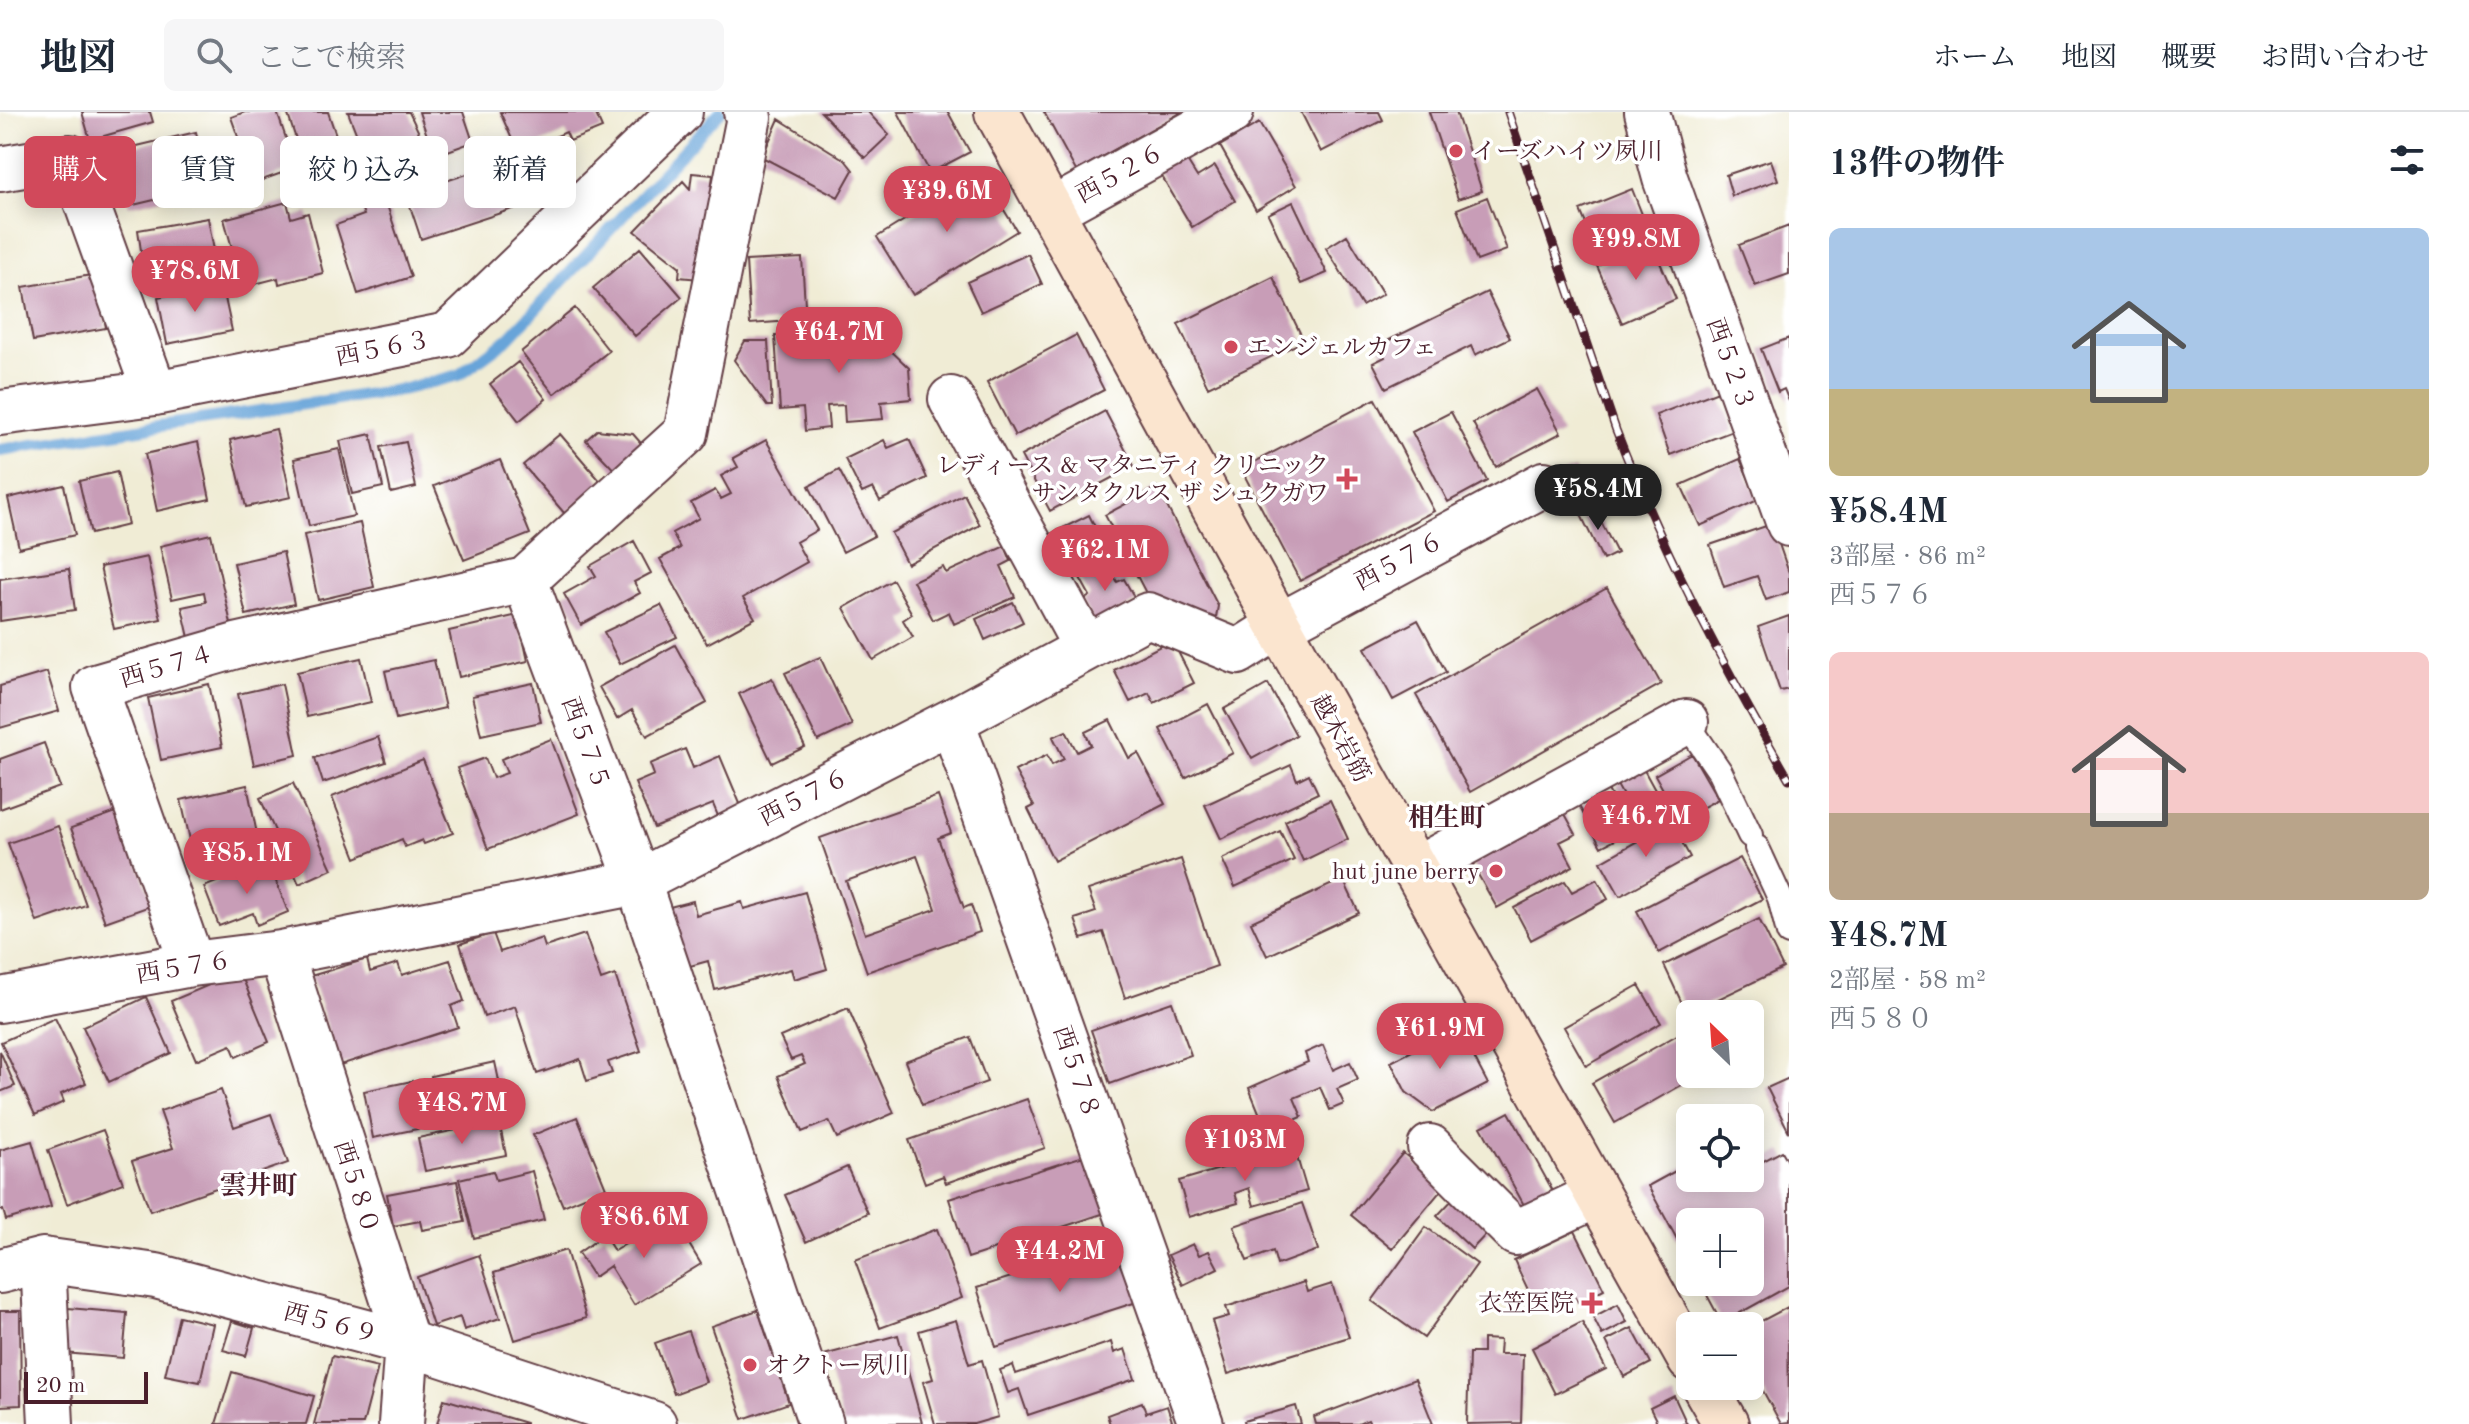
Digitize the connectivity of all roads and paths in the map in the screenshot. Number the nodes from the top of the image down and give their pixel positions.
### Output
1 (680, 112) edge
2 (746, 112) edge
3 (997, 112) edge
4 (1231, 112) edge
5 (1647, 112) edge
6 (0, 169) edge
7 (1051, 211) junction
8 (155, 393) junction
9 (951, 399) dead end
10 (0, 413) edge
11 (1544, 484) dead end
12 (1789, 524) edge
13 (525, 580) junction
14 (1279, 626) junction
15 (1086, 648) junction
16 (952, 721) junction
17 (1686, 722) joint
18 (1415, 870) junction
19 (638, 882) junction
20 (1789, 933) edge
21 (281, 953) junction
22 (192, 964) junction
23 (0, 1000) edge
24 (1430, 1147) dead end
25 (1597, 1195) junction
26 (43, 1260) junction
27 (0, 1271) edge
28 (1676, 1335) edge
29 (407, 1343) junction
30 (1712, 1400) edge
31 (51, 1424) edge
32 (401, 1424) edge
33 (654, 1424) edge
34 (821, 1424) edge
35 (1201, 1424) edge
36 (1726, 1424) edge

1 - 8 street, 西５６３
2 - 13 street
3 - 7 street, 越木岩筋
4 - 7 street, 西５２６
5 - 12 street, 西５２３
6 - 8 street
7 - 14 street, 越木岩筋
8 - 10 street, 西５６３
9 - 15 street
11 - 14 street, 西５７６
13 - 19 street, 西５７５
13 - 22 street, 西５７４
14 - 15 street, 西５７６
14 - 18 street, 越木岩筋
15 - 16 street, 西５７６
16 - 19 street, 西５７６
16 - 35 street, 西５７８
17 - 18 street
17 - 20 lane
18 - 25 street, 越木岩筋
19 - 21 street, 西５７６
19 - 34 street, 西５７５
21 - 22 street, 西５７６
21 - 29 street, 西５８０
22 - 23 street, 西５７６
24 - 25 street
25 - 28 street, 越木岩筋
26 - 27 street, 西５６９
26 - 29 street, 西５６９
26 - 31 street
29 - 32 street, 西５８０
29 - 33 street, 西５６９
30 - 36 street

